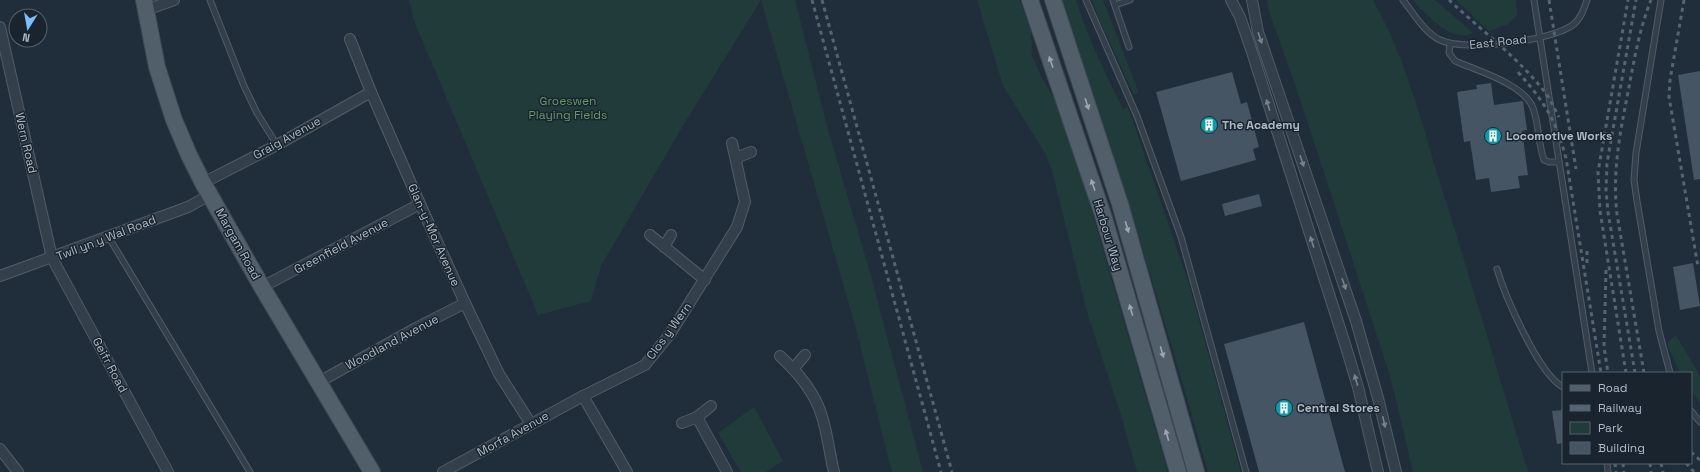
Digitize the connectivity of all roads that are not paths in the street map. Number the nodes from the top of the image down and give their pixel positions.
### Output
1 (174, 0) edge
2 (210, 0) edge
3 (1030, 0) edge
4 (1053, 0) edge
5 (1086, 0) edge
6 (1130, 0) edge
7 (1231, 0) edge
8 (1252, 0) edge
9 (1403, 0) edge
10 (1534, 0) edge
11 (1587, 0) edge
12 (1661, 0) edge
13 (1114, 2) edge
14 (145, 5) edge
15 (0, 27) edge
16 (1540, 37) junction
17 (350, 39) dead end
18 (1450, 44) junction
19 (1129, 47) dead end
20 (371, 92) junction
21 (732, 143) dead end
22 (277, 145) junction
23 (750, 152) dead end
24 (736, 158) junction
25 (1559, 162) junction
26 (207, 189) junction
27 (420, 204) junction
28 (650, 235) dead end
29 (671, 235) dead end
30 (108, 236) junction
31 (664, 247) junction
32 (52, 258) junction
33 (1497, 269) dead end
34 (0, 276) edge
35 (705, 280) junction
36 (262, 287) junction
37 (465, 303) junction
38 (805, 355) dead end
39 (780, 356) dead end
40 (793, 369) junction
41 (1592, 372) edge
42 (1670, 372) edge
43 (319, 382) junction
44 (1562, 385) edge
45 (583, 396) junction
46 (711, 406) dead end
47 (1692, 412) edge
48 (697, 417) junction
49 (1700, 422) edge
50 (682, 423) dead end
51 (531, 424) junction
52 (0, 449) edge
53 (18, 472) edge
54 (168, 472) edge
55 (250, 472) edge
56 (372, 472) edge
57 (443, 472) edge
58 (627, 472) edge
59 (727, 472) edge
60 (834, 472) edge
61 (1178, 472) edge
62 (1196, 472) edge
63 (1246, 472) edge
64 (1378, 472) edge
65 (1396, 472) edge

1 - 14 street
2 - 22 lane
61 -> 3 main road, Harbour Way
4 -> 62 main road, Harbour Way
5 - 63 lane
6 - 13 lane
64 -> 7 street
8 -> 65 street
9 - 18 lane, East Road
10 - 16 lane
11 - 16 lane, East Road
12 - 42 lane
13 - 19 lane
14 - 26 main road, Margam Road
15 - 32 street, Wern Road
16 - 18 lane, East Road
16 - 25 lane
17 - 20 street, Glan-y-Mor Avenue
18 - 25 lane
20 - 22 street, Graig Avenue
20 - 27 street, Glan-y-Mor Avenue
21 - 24 street, Clos y Wern
22 - 26 street, Graig Avenue
23 - 24 street
24 - 35 street, Clos y Wern
25 - 41 lane
26 - 30 street, Twll yn y Wal Road
26 - 36 main road, Margam Road
27 - 36 street, Greenfield Avenue
27 - 37 street, Glan-y-Mor Avenue
28 - 31 street
29 - 31 street
30 - 32 street, Twll yn y Wal Road
30 - 55 lane
31 - 35 street
32 - 34 street, Twll yn y Wal Road
32 - 54 street, Geifr Road
33 - 44 lane
35 - 45 street, Clos y Wern
36 - 43 main road, Margam Road
37 - 43 street, Woodland Avenue
37 - 51 street, Glan-y-Mor Avenue
38 - 40 street
39 - 40 street
40 - 60 street
43 - 56 main road, Margam Road
45 - 51 street, Morfa Avenue
45 - 58 street
46 - 48 street
47 - 49 lane
48 - 50 street
48 - 59 street
51 - 57 street, Morfa Avenue
52 - 53 street

